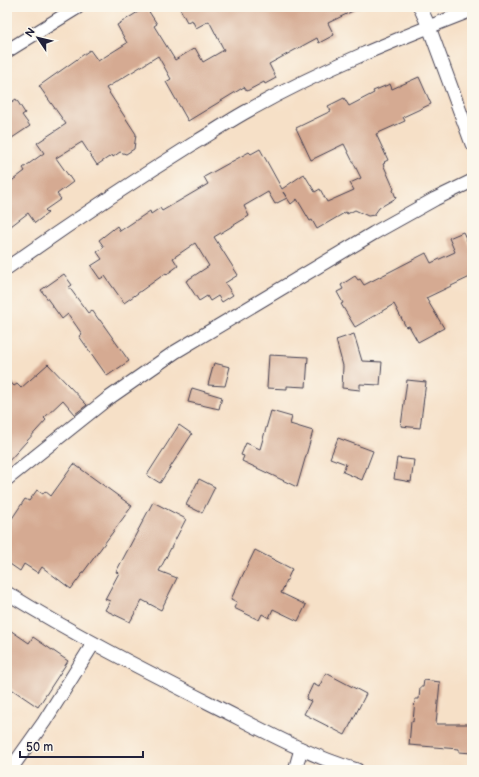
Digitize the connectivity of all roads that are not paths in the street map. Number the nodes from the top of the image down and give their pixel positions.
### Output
1 (78, 7) edge
2 (420, 7) edge
3 (472, 10) edge
4 (429, 27) junction
5 (7, 51) edge
6 (472, 144) edge
7 (472, 181) edge
8 (7, 268) edge
9 (7, 479) edge
10 (7, 593) edge
11 (93, 644) junction
12 (301, 749) junction
13 (10, 770) edge
14 (295, 770) edge
15 (357, 770) edge

1 - 5 street
2 - 4 street
3 - 4 street
4 - 6 street
4 - 8 street
7 - 9 street
10 - 11 street
11 - 12 street
11 - 13 street
12 - 14 street
12 - 15 street

